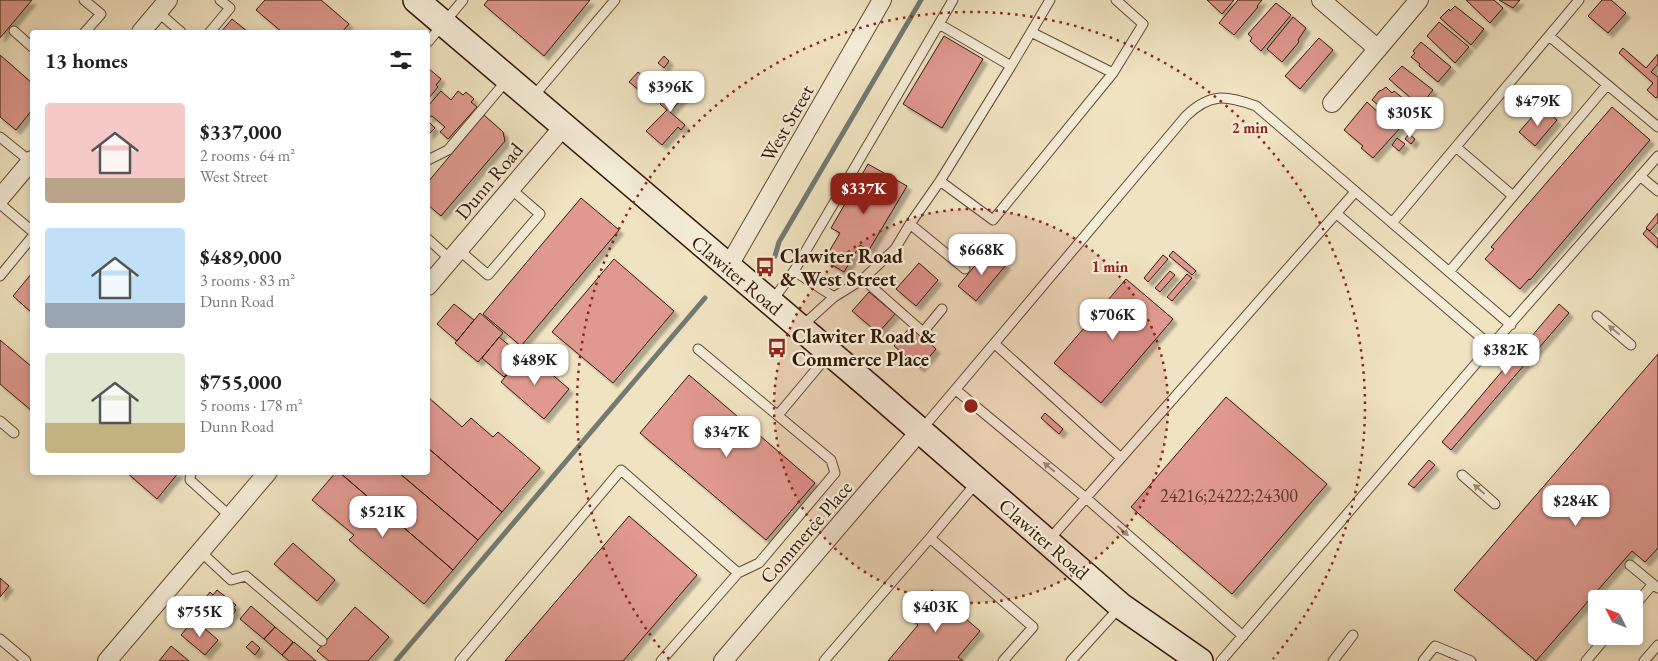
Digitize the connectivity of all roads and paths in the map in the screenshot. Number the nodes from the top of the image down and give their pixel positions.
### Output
1 (84, 0) edge
2 (220, 0) edge
3 (416, 0) edge
4 (463, 0) edge
5 (615, 0) edge
6 (882, 0) edge
7 (953, 0) edge
8 (1050, 0) edge
9 (1116, 0) edge
10 (1321, 0) edge
11 (1419, 0) edge
12 (1579, 0) edge
13 (163, 6) edge
14 (444, 23) junction
15 (939, 24) junction
16 (87, 30) edge
17 (142, 30) edge
18 (181, 30) edge
19 (212, 30) edge
20 (14, 31) dead end
21 (1031, 32) junction
22 (1549, 36) junction
23 (430, 40) edge
24 (30, 45) edge
25 (1378, 49) junction
26 (1011, 66) junction
27 (1113, 73) junction
28 (508, 79) junction
29 (1607, 85) junction
30 (532, 98) junction
31 (1332, 103) dead end
32 (564, 126) junction
33 (1658, 127) edge
34 (0, 137) edge
35 (1456, 147) junction
36 (1658, 156) edge
37 (430, 159) edge
38 (30, 160) edge
39 (30, 163) edge
40 (1640, 176) junction
41 (940, 181) junction
42 (511, 189) junction
43 (1355, 192) junction
44 (1658, 192) edge
45 (1513, 196) junction
46 (0, 198) edge
47 (0, 204) edge
48 (1336, 214) junction
49 (1392, 223) junction
50 (910, 224) junction
51 (30, 229) edge
52 (30, 240) edge
53 (430, 240) edge
54 (455, 255) junction
55 (728, 267) junction
56 (965, 269) dead end
57 (794, 271) junction
58 (1449, 272) junction
59 (0, 276) edge
60 (863, 279) junction
61 (430, 284) edge
62 (834, 297) junction
63 (771, 304) junction
64 (942, 309) dead end
65 (1597, 316) dead end
66 (1511, 325) junction
67 (800, 328) junction
68 (995, 344) junction
69 (1631, 345) dead end
70 (1491, 346) junction
71 (698, 349) dead end
72 (830, 353) junction
73 (956, 390) junction
74 (778, 415) junction
75 (0, 422) edge
76 (920, 431) junction
77 (14, 433) dead end
78 (1121, 458) junction
79 (191, 475) edge
80 (265, 475) edge
81 (1462, 475) dead end
82 (978, 481) junction
83 (1086, 498) junction
84 (1496, 504) dead end
85 (231, 516) junction
86 (930, 538) junction
87 (1048, 542) junction
88 (200, 552) junction
89 (1630, 565) dead end
90 (738, 573) junction
91 (1655, 586) edge
92 (1643, 597) edge
93 (1121, 606) junction
94 (1353, 635) dead end
95 (1243, 636) junction
96 (0, 639) edge
97 (322, 641) dead end
98 (1599, 645) edge
99 (1658, 645) edge
100 (26, 661) edge
101 (107, 661) edge
102 (460, 661) edge
103 (662, 661) edge
104 (723, 661) edge
105 (824, 661) edge
106 (1002, 661) edge
107 (1071, 661) edge
108 (1200, 661) edge
109 (1221, 661) edge
110 (1333, 661) edge
111 (1422, 661) edge
112 (1471, 661) edge
113 (1586, 661) edge
114 (1644, 661) edge

1 - 16 lane
2 - 19 lane
3 - 14 main road, Clawiter Road
4 - 14 lane
5 - 30 lane
6 - 55 street, West Street
7 - 15 lane
8 - 21 lane
9 - 27 lane
10 - 25 street
11 - 25 street
12 - 22 lane
13 - 17 street
13 - 18 lane
14 - 23 lane
14 - 28 main road, Clawiter Road
15 - 26 lane
15 - 57 lane
20 - 24 lane
21 - 26 lane
21 - 27 lane
22 - 29 lane
22 - 35 lane
25 - 31 street
26 - 41 lane
27 - 41 lane
28 - 30 main road, Clawiter Road
28 - 37 lane
29 - 33 lane
29 - 45 lane
30 - 32 main road, Clawiter Road
32 - 42 street, Dunn Road
32 - 55 main road, Clawiter Road
34 - 38 lane
35 - 45 lane
35 - 49 lane
36 - 40 lane
39 - 46 street
40 - 44 lane
40 - 66 lane
41 - 50 lane
42 - 54 street, Dunn Road
42 - 54 lane
43 - 48 lane
43 - 49 lane
43 - 68 lane
45 - 58 lane
47 - 51 lane
48 - 70 lane
48 - 78 lane
49 - 58 lane
50 - 56 lane
50 - 60 lane
52 - 59 lane
53 - 54 lane
54 - 61 street, Dunn Road
55 - 63 main road, Clawiter Road
57 - 62 lane
57 - 63 lane
58 - 66 lane
60 - 62 lane
60 - 64 lane
62 - 67 lane
63 - 67 main road, Clawiter Road
69 -> 65 lane
66 - 70 lane
67 - 72 main road, Clawiter Road
68 - 73 lane
68 - 78 lane
70 - 95 lane
71 - 74 lane
72 - 74 lane
72 - 76 main road, Clawiter Road
73 - 76 lane
83 -> 73 lane
74 - 90 lane
75 - 77 lane
76 - 82 main road, Clawiter Road
76 - 104 street, Commerce Place
78 - 83 lane
79 - 85 lane
80 - 85 street
84 -> 81 lane
82 - 86 lane
82 - 87 main road, Clawiter Road
83 - 87 lane
83 -> 95 lane
85 - 88 street
86 - 105 lane
86 - 106 lane
87 - 93 main road, Clawiter Road
88 - 97 lane
88 - 101 street
89 - 91 lane
90 - 102 lane
90 - 103 lane
91 - 92 lane
93 - 107 lane
93 - 108 main road, Clawiter Road
94 - 110 lane
95 - 109 lane
96 - 100 lane
98 - 113 lane
99 - 114 lane
111 - 112 lane

